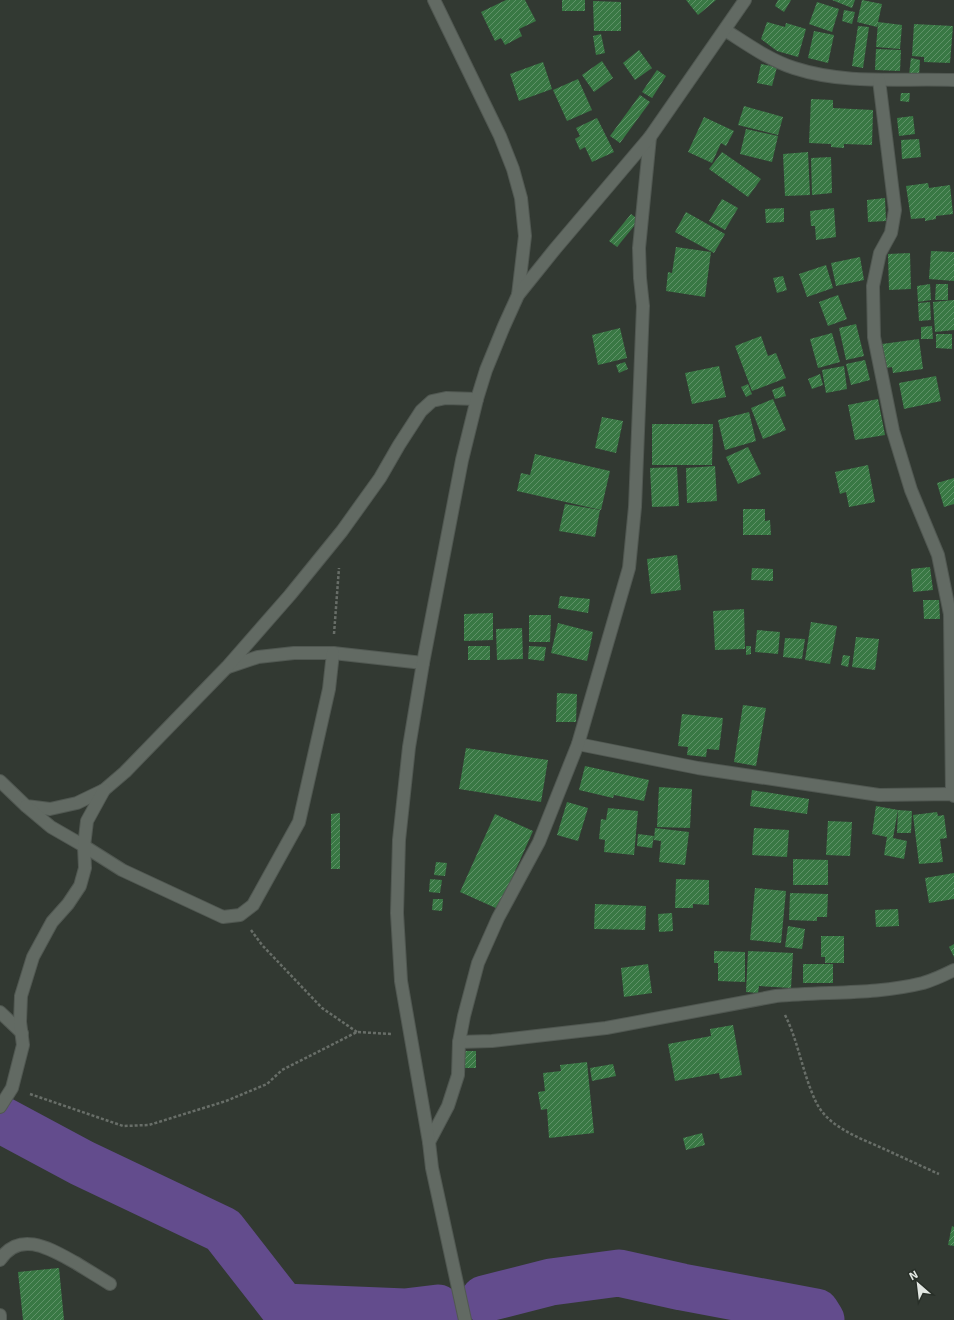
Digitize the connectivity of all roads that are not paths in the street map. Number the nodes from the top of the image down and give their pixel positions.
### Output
1 (434, 0) edge
2 (745, 0) edge
3 (725, 30) junction
4 (879, 80) junction
5 (954, 80) edge
6 (650, 138) junction
7 (518, 296) junction
8 (477, 399) junction
9 (333, 653) junction
10 (423, 663) junction
11 (227, 667) junction
12 (578, 744) junction
13 (0, 781) edge
14 (104, 790) junction
15 (953, 795) edge
16 (26, 806) junction
17 (84, 846) junction
18 (954, 970) edge
19 (0, 1012) edge
20 (22, 1033) junction
21 (459, 1042) junction
22 (0, 1107) edge
23 (430, 1142) junction
24 (0, 1260) edge
25 (110, 1284) dead end
26 (0, 1316) edge
27 (0, 1320) edge
28 (465, 1320) edge

1 - 7 street
2 - 3 street
3 - 4 street
3 - 6 street
4 - 5 street
4 - 15 street
6 - 7 street
6 - 12 street
7 - 8 street
8 - 10 street
8 - 11 street
9 - 10 street
9 - 11 street
9 - 17 street
10 - 23 street
11 - 14 street
12 - 15 street
12 - 21 street
13 - 16 street
14 - 16 street
14 - 17 street
16 - 17 street
17 - 20 street
18 - 21 street
19 - 20 street
20 - 22 street
21 - 23 street
23 - 28 street
24 - 25 street
26 - 27 street

